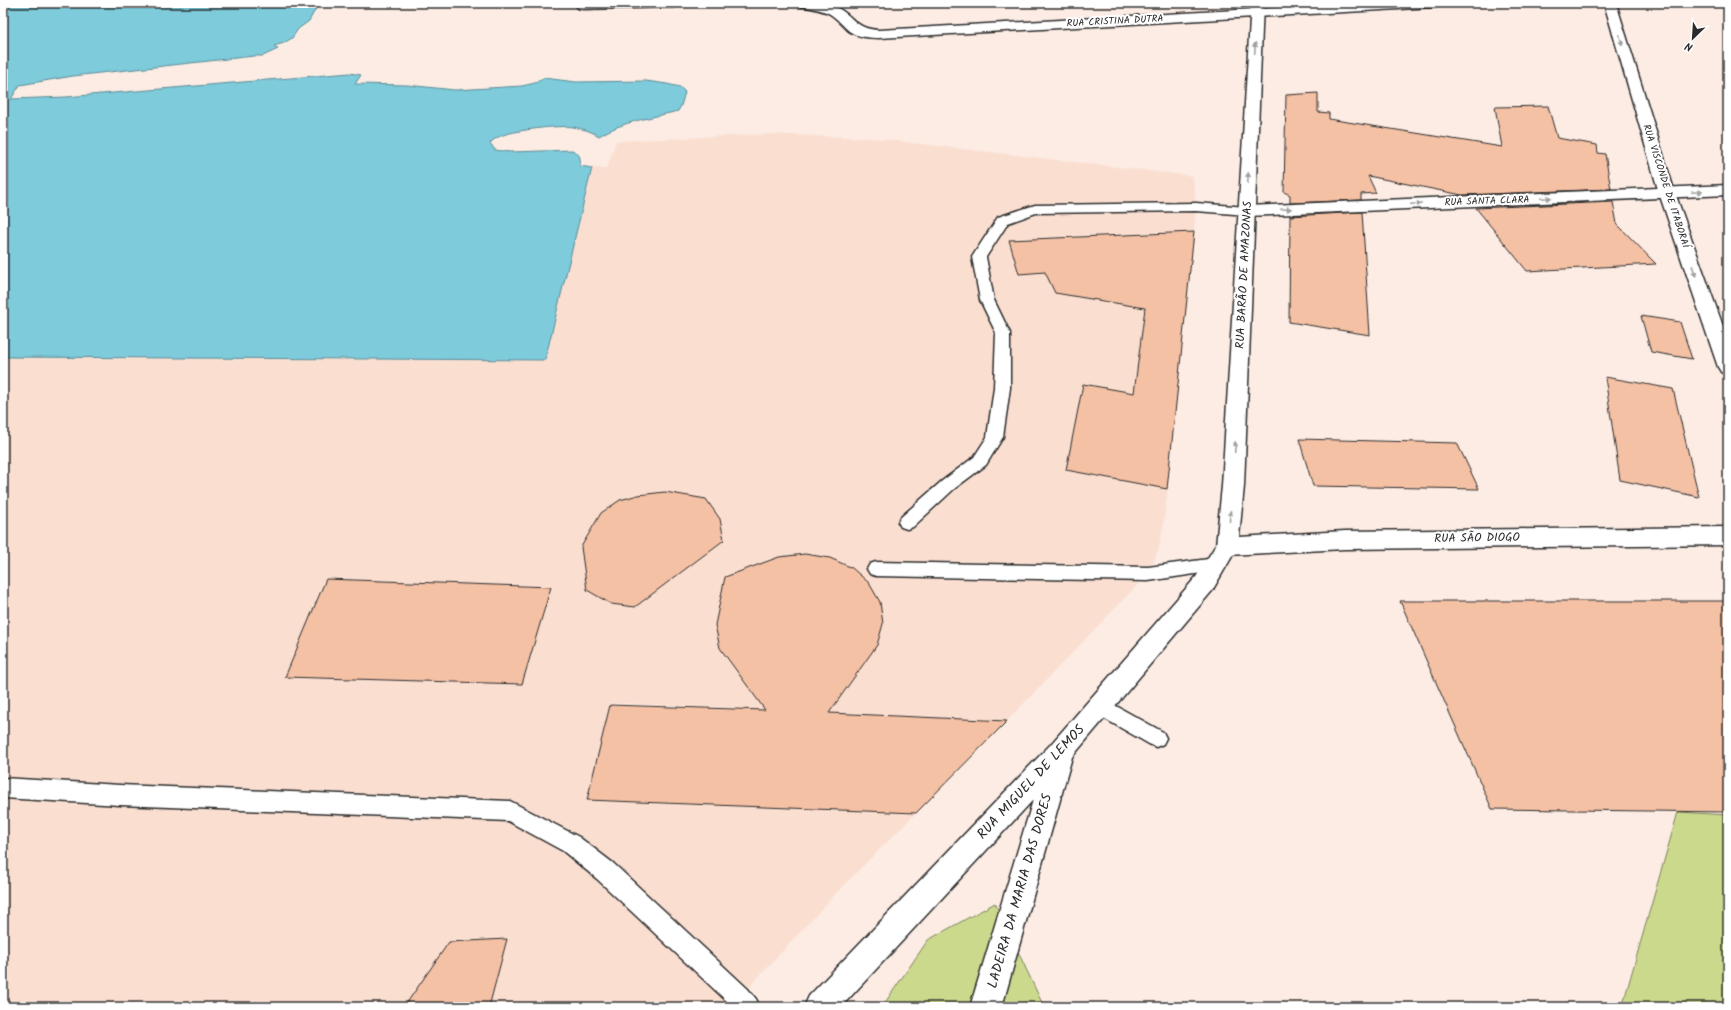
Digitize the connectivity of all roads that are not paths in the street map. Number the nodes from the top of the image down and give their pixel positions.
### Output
1 (674, 3) edge
2 (805, 3) edge
3 (1435, 3) edge
4 (1610, 3) edge
5 (583, 4) dead end
6 (1257, 8) edge
7 (1728, 190) edge
8 (1666, 193) junction
9 (1247, 211) junction
10 (1728, 367) edge
11 (907, 522) dead end
12 (1728, 536) edge
13 (1221, 556) junction
14 (876, 569) dead end
15 (1100, 706) junction
16 (1156, 738) dead end
17 (1060, 752) junction
18 (3, 788) edge
19 (748, 1007) edge
20 (820, 1007) edge
21 (986, 1007) edge

1 - 5 street
2 - 6 street, RUA CRISTINA DUTRA
3 - 6 street, RUA CRISTINA DUTRA
4 -> 8 street, RUA VISCONDE DE ITABORAÍ
9 -> 6 street, RUA BARÃO DE AMAZONAS
8 -> 7 street, RUA SANTA CLARA
9 -> 8 street, RUA SANTA CLARA
8 -> 10 street, RUA VISCONDE DE ITABORAÍ
9 - 11 lane
13 -> 9 street, RUA BARÃO DE AMAZONAS
12 - 13 street, RUA SÃO DIOGO
13 - 14 lane
13 - 15 street, RUA MIGUEL DE LEMOS
15 - 16 lane
15 - 17 street, RUA MIGUEL DE LEMOS
17 - 20 street, RUA MIGUEL DE LEMOS
17 - 21 street, LADEIRA DA MARIA DAS DORES
18 - 19 lane

